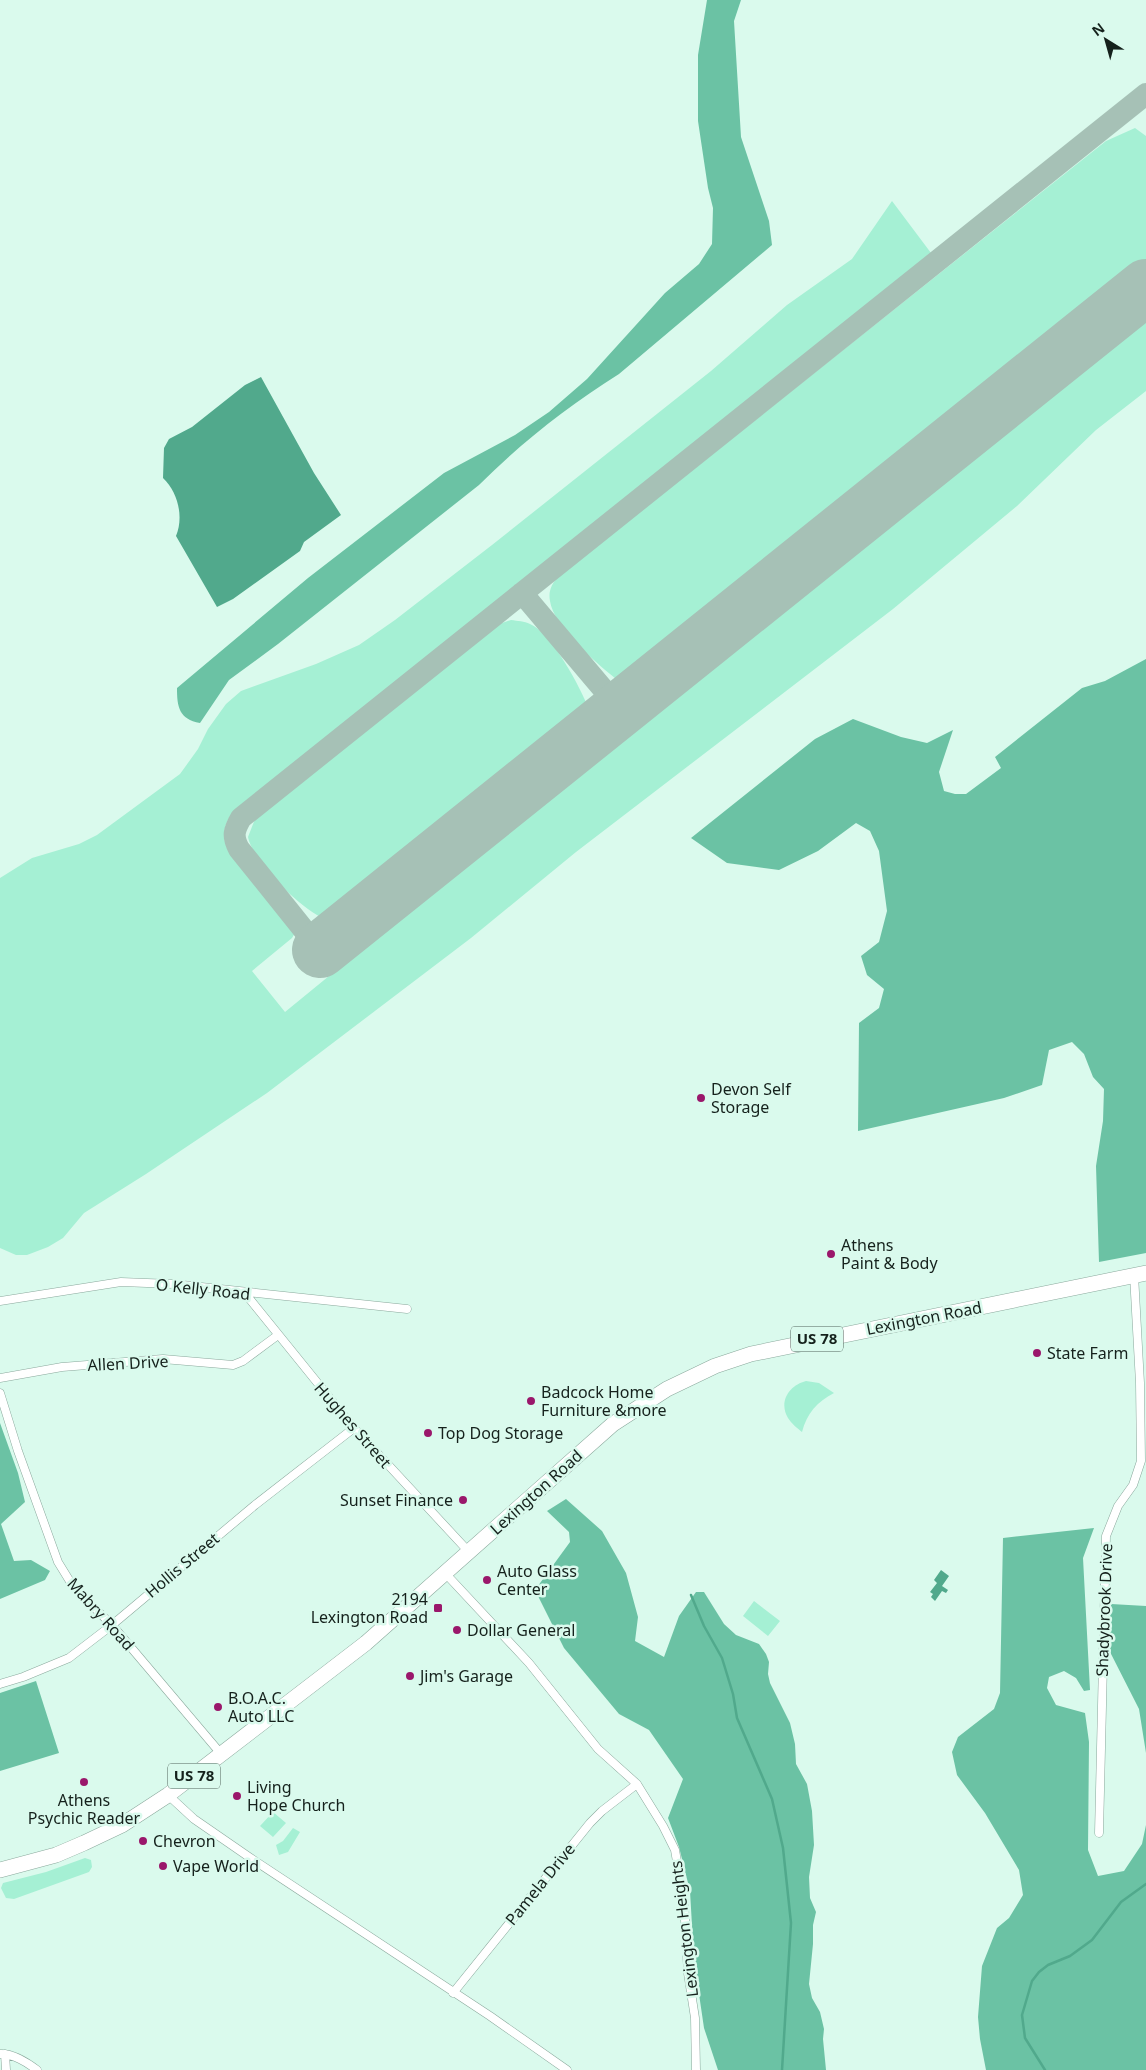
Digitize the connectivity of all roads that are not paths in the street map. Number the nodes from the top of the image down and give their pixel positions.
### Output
1 (1140, 1274) edge
2 (244, 1292) junction
3 (0, 1301) edge
4 (407, 1309) dead end
5 (278, 1335) junction
6 (0, 1378) edge
7 (0, 1393) edge
8 (354, 1428) junction
9 (469, 1552) junction
10 (445, 1573) junction
11 (112, 1625) junction
12 (0, 1684) edge
13 (222, 1755) junction
14 (636, 1784) junction
15 (168, 1795) junction
16 (1098, 1833) dead end
17 (0, 1870) edge
18 (453, 1993) junction
19 (3, 2054) edge
20 (6, 2070) edge
21 (37, 2070) edge
22 (567, 2070) edge
23 (696, 2070) edge

1 - 9 highway, Lexington Road / US 78
1 - 16 street, Shadybrook Drive
2 - 3 street, O Kelly Road
2 - 4 street, O Kelly Road
2 - 5 street, Hughes Street
5 - 6 street, Allen Drive
5 - 8 street, Hughes Street
7 - 11 street, Mabry Road
8 - 9 street, Hughes Street
8 - 11 street, Hollis Street
9 - 10 highway, Lexington Road / US 78
10 - 13 highway, Lexington Road / US 78
10 - 14 street, Lexington Heights
11 - 12 street, Hollis Street
11 - 13 street, Mabry Road
13 - 15 highway, Lexington Road / US 78
14 - 18 street, Pamela Drive
14 - 23 street, Lexington Heights
15 - 17 highway, Lexington Road / US 78
15 - 18 street
18 - 22 street
19 - 20 street
19 - 21 street

